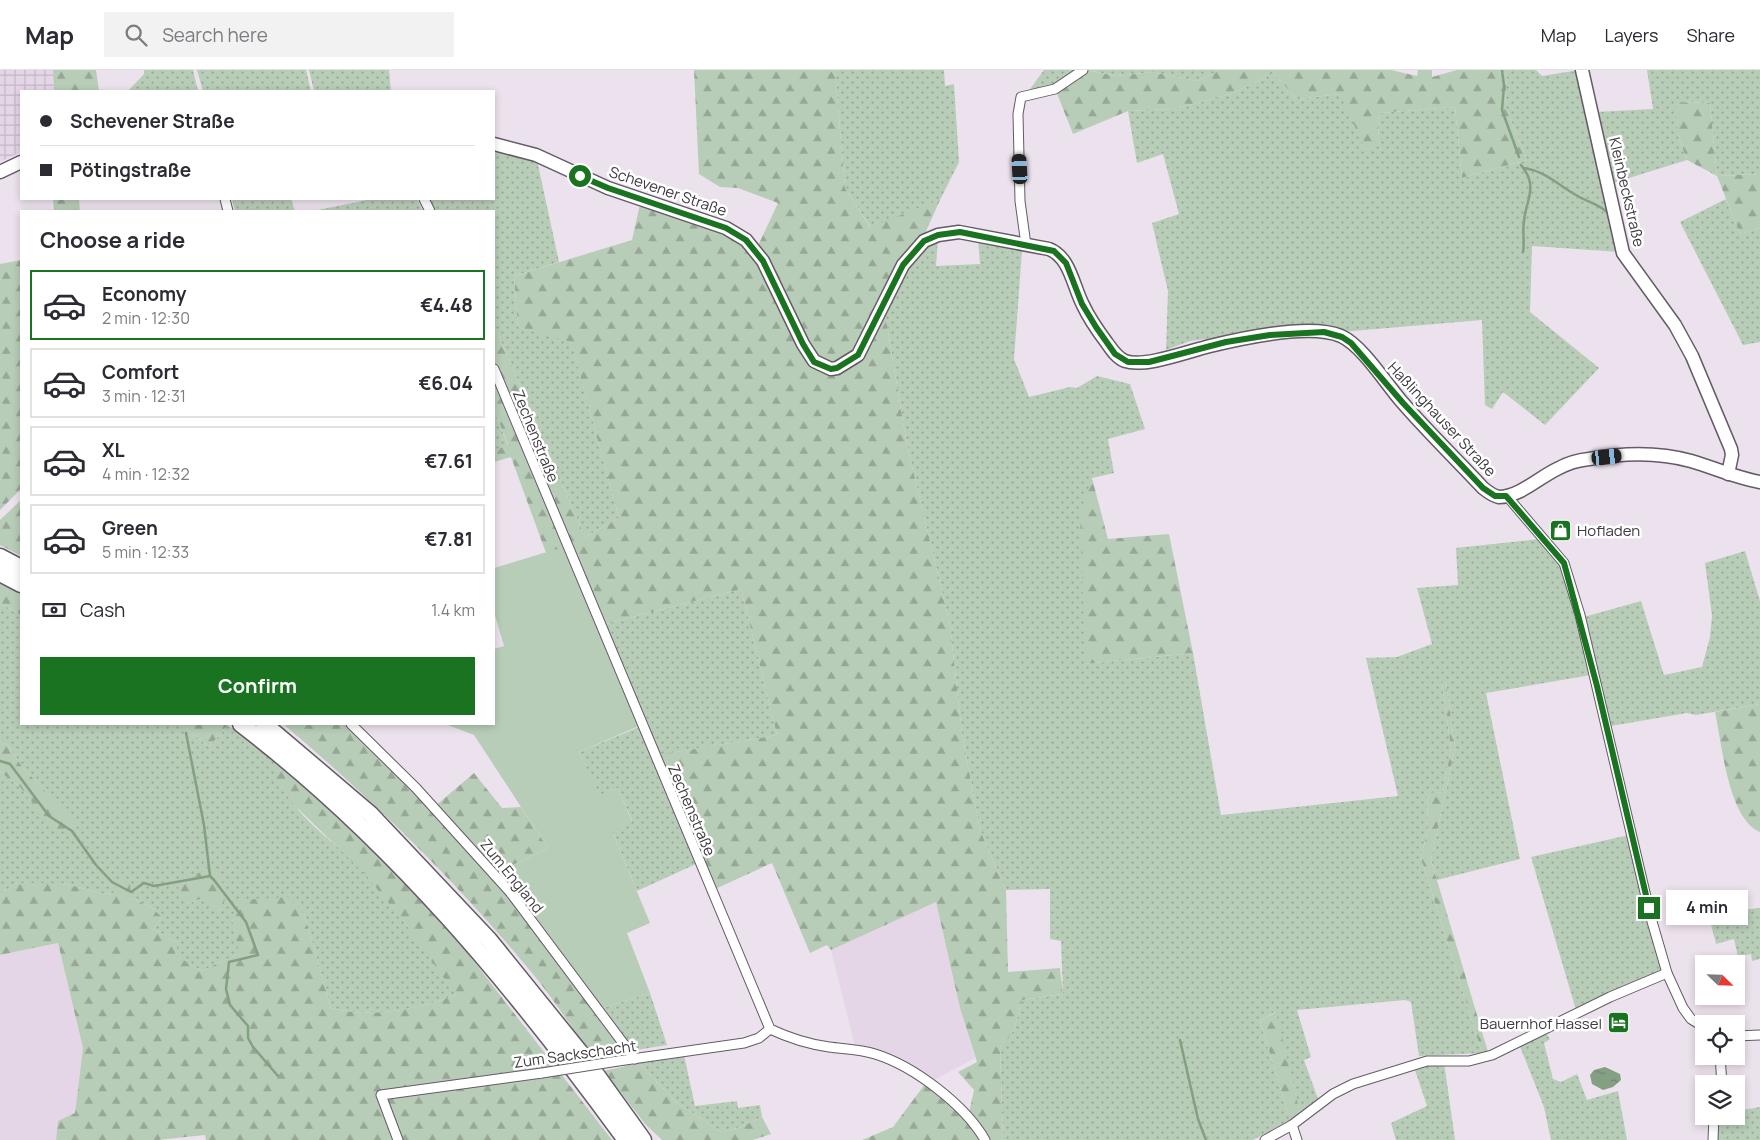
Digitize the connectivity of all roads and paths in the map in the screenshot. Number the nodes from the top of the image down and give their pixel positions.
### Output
1 (1083, 70) edge
2 (1582, 70) edge
3 (495, 144) edge
4 (20, 162) edge
5 (0, 172) edge
6 (1026, 246) junction
7 (1134, 363) joint
8 (495, 371) edge
9 (1728, 474) junction
10 (1760, 482) edge
11 (1506, 496) junction
12 (0, 557) edge
13 (20, 567) edge
14 (0, 573) edge
15 (20, 583) edge
16 (242, 725) edge
17 (265, 725) edge
18 (352, 725) edge
19 (1667, 974) junction
20 (1695, 1021) edge
21 (770, 1030) junction
22 (1760, 1035) edge
23 (1745, 1036) edge
24 (635, 1059) junction
25 (620, 1108) junction
26 (1713, 1125) edge
27 (1292, 1126) junction
28 (398, 1140) edge
29 (626, 1140) edge
30 (643, 1140) edge
31 (654, 1140) edge
32 (985, 1140) edge
33 (1265, 1140) edge
34 (1297, 1140) edge
35 (1712, 1140) edge

1 - 6 street
2 - 9 main road, Kleinbeckstraße
3 - 6 main road, Schevener Straße
4 - 5 main road
6 - 7 main road, Schevener Straße
7 - 11 main road, Haßlinghauser Straße
8 - 21 street, Zechenstraße
9 - 10 main road
9 - 11 main road
11 - 19 street
12 - 13 highway
14 - 15 highway
16 - 29 highway
17 - 25 highway
18 - 24 street, Zum England
19 - 20 street
19 - 27 street
21 - 24 street, Zum Sackschacht
21 - 32 street
22 - 23 street
24 - 28 street, Zum Sackschacht, bridge
25 - 30 highway
25 - 31 highway
26 - 35 street
27 - 33 street
27 - 34 street

